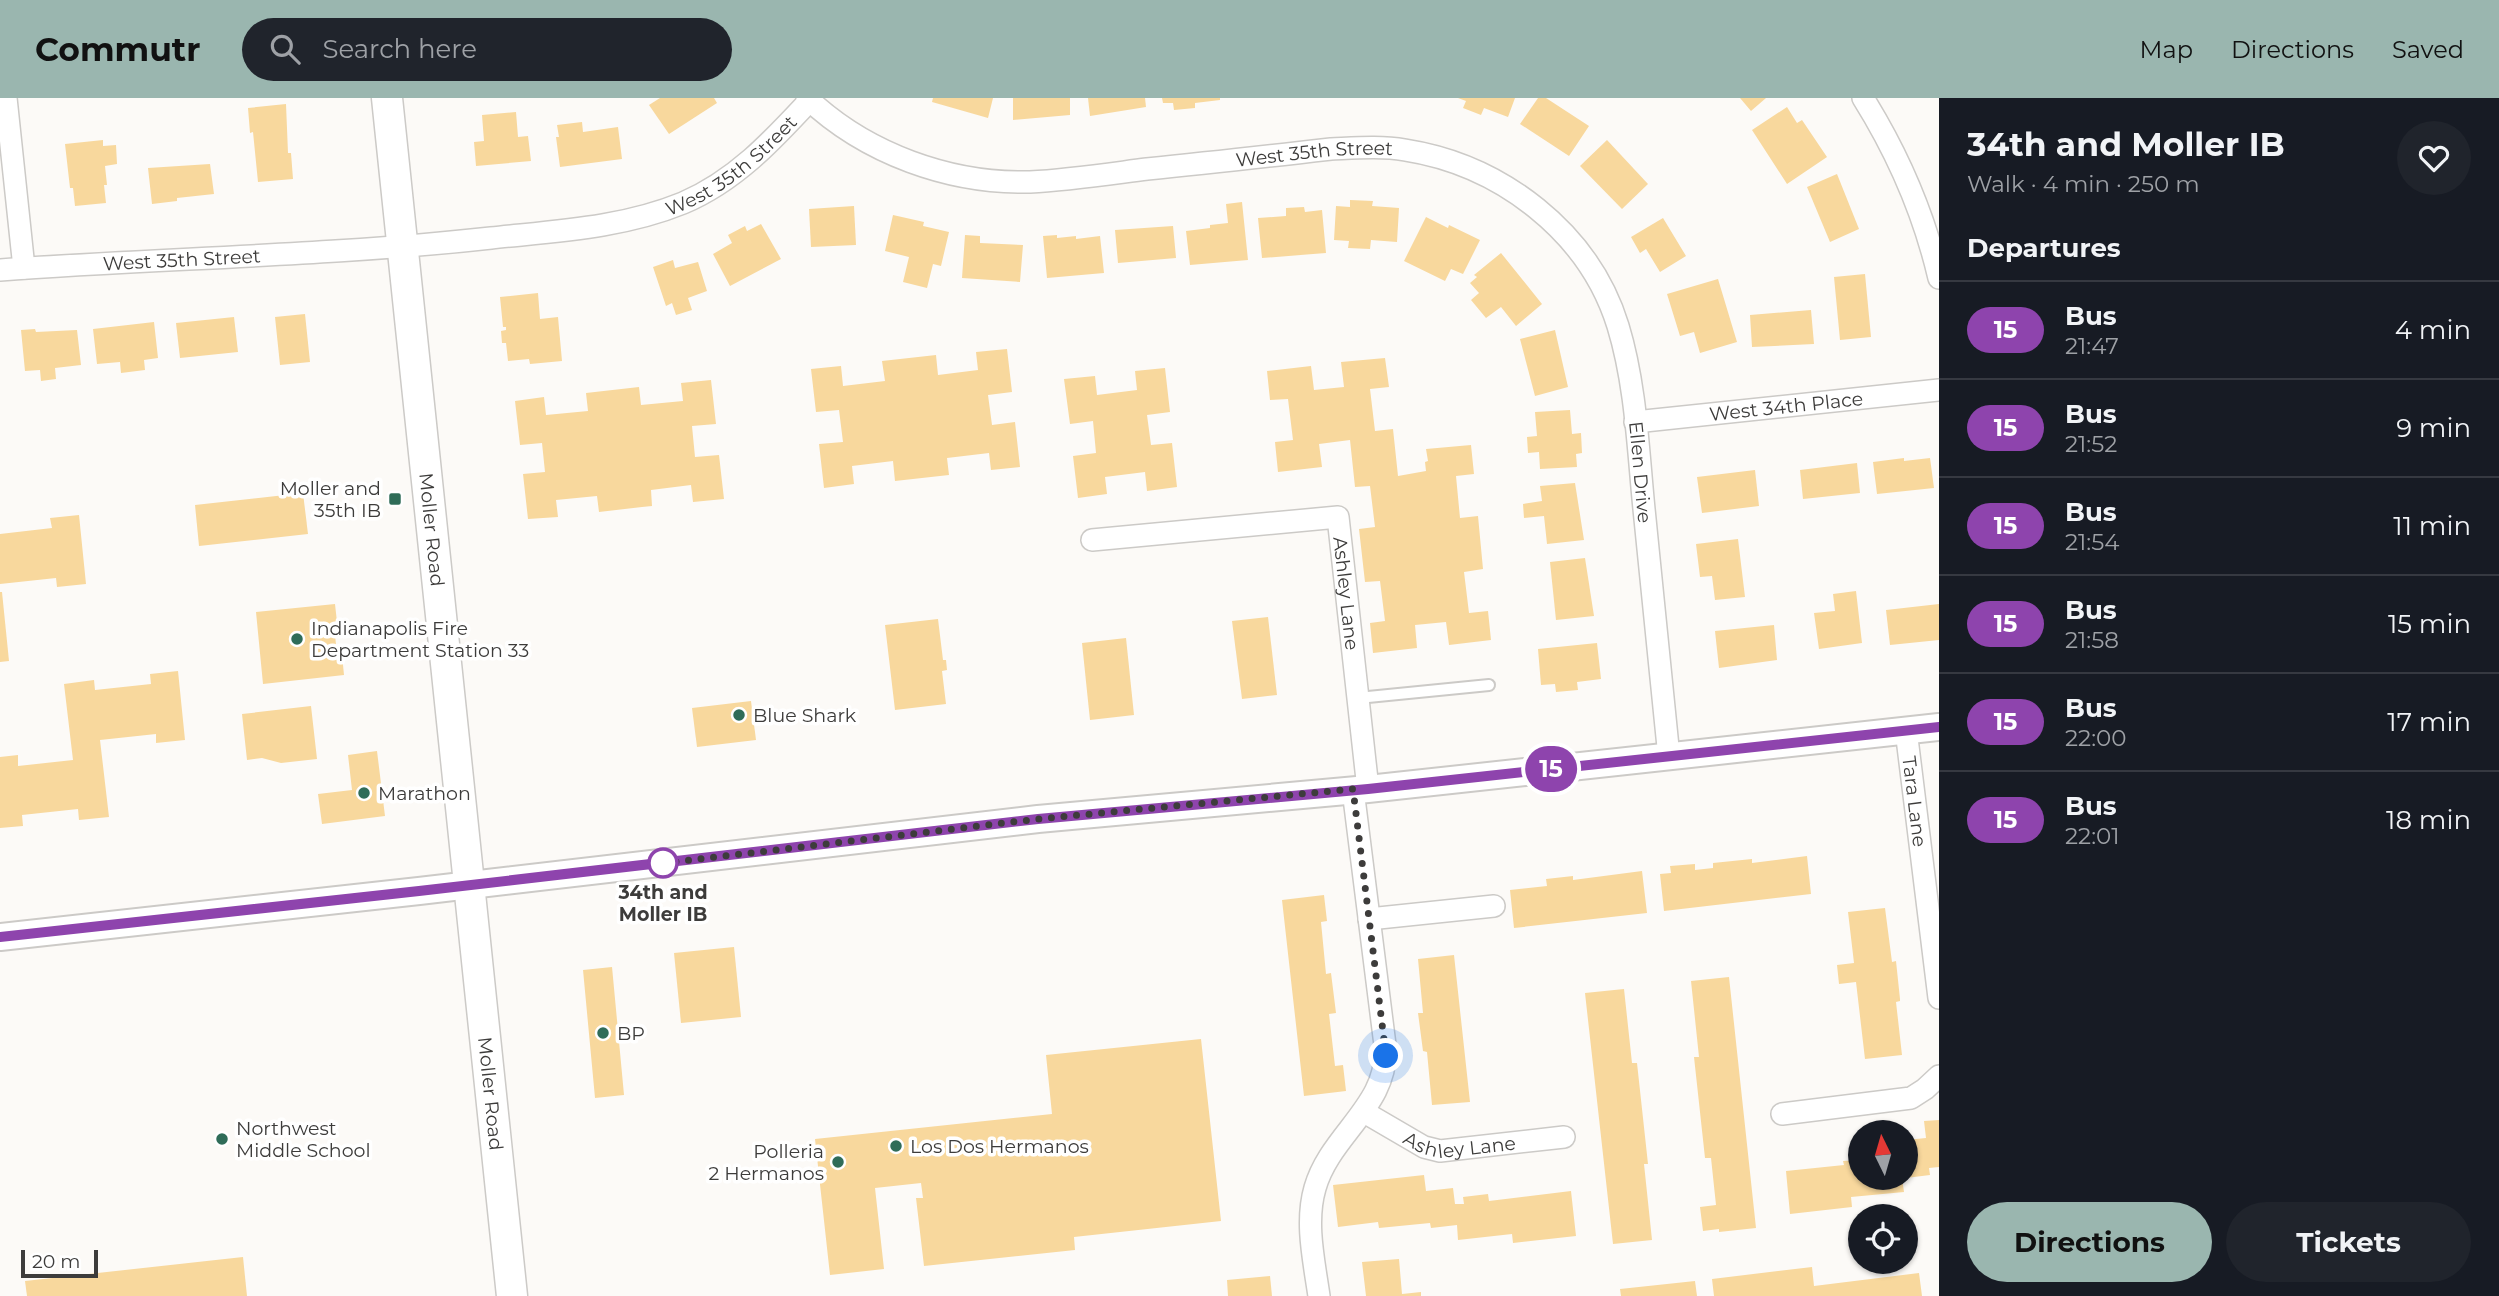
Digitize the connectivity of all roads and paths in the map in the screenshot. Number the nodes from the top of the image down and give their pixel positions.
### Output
1 (6, 98) edge
2 (387, 98) edge
3 (1863, 98) edge
4 (809, 99) edge
5 (1543, 213) joint
6 (402, 248) junction
7 (24, 268) junction
8 (0, 270) edge
9 (1939, 278) edge
10 (1939, 390) edge
11 (1635, 422) junction
12 (1092, 540) dead end
13 (1489, 685) dead end
14 (1358, 698) junction
15 (1939, 727) edge
16 (1906, 730) junction
17 (1669, 757) junction
18 (1360, 789) junction
19 (469, 885) junction
20 (1494, 905) dead end
21 (1369, 919) junction
22 (0, 937) edge
23 (1939, 998) edge
24 (1939, 1076) edge
25 (1364, 1112) junction
26 (1782, 1114) dead end
27 (1563, 1137) dead end
28 (512, 1296) edge
29 (1319, 1296) edge

1 - 7 street
2 - 6 main road, Moller Road
3 - 9 street
4 - 5 street, West 35th Street
4 - 6 street, West 35th Street
5 - 11 street, Ellen Drive
6 - 7 street, West 35th Street
6 - 19 main road, Moller Road
7 - 8 street, West 35th Street
10 - 11 street, West 34th Place
11 - 17 street, Ellen Drive
12 - 14 street, Ashley Lane
13 - 14 lane
14 - 18 street, Ashley Lane
15 - 16 street
16 - 17 street
16 - 23 street, Tara Lane
17 - 18 street
18 - 19 street
18 - 21 street, Ashley Lane
19 - 22 street
19 - 28 main road, Moller Road
20 - 21 street
21 - 25 street, Ashley Lane
24 - 26 street
25 - 27 street, Ashley Lane
25 - 29 street, Ashley Lane

